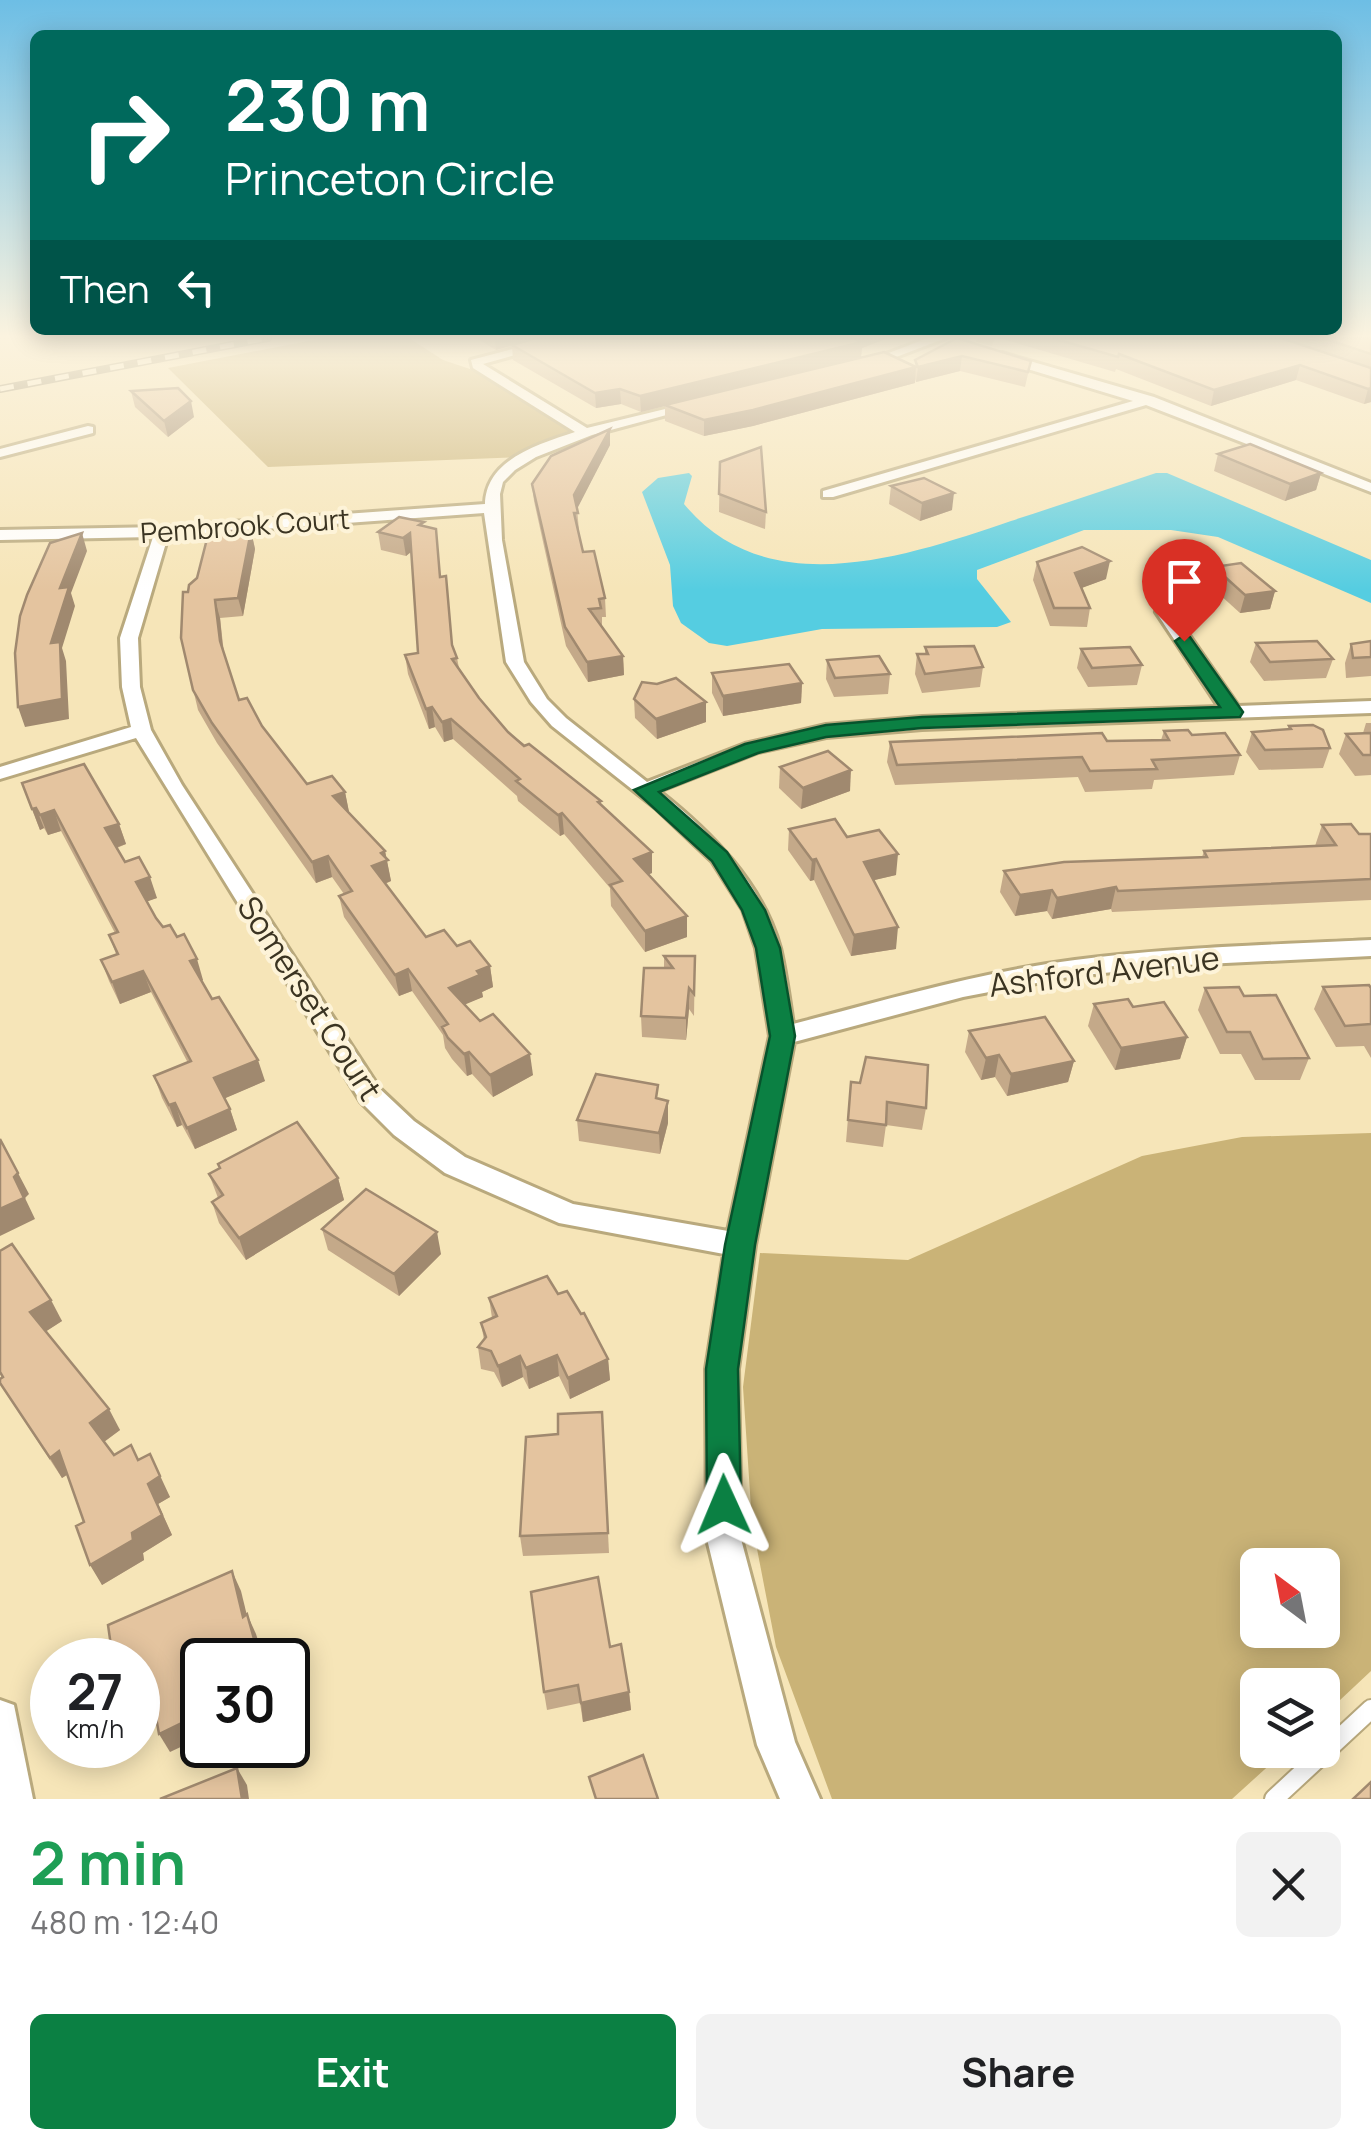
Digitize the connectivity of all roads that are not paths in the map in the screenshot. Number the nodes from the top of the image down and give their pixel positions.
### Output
1 (570, 422) edge
2 (627, 422) edge
3 (1074, 422) edge
4 (1204, 422) edge
5 (88, 430) dead end
6 (586, 432) junction
7 (0, 453) edge
8 (1371, 488) edge
9 (828, 494) dead end
10 (490, 508) junction
11 (162, 532) junction
12 (0, 535) edge
13 (1164, 612) dead end
14 (1371, 707) edge
15 (1233, 712) junction
16 (141, 730) junction
17 (0, 773) edge
18 (644, 790) junction
19 (1371, 948) edge
20 (783, 1036) junction
21 (740, 1245) junction
22 (1371, 1709) edge
23 (0, 1718) edge
24 (13, 1799) edge
25 (800, 1799) edge
26 (1274, 1799) edge

1 - 6 street
2 - 6 street
3 - 9 street
4 - 8 street
5 - 7 street
6 - 10 street
10 - 11 street, Pembrook Court
10 - 18 street
11 - 12 street, Pembrook Court
11 - 16 street, Somerset Court
13 - 15 street
14 - 15 street
15 - 18 street
16 - 17 street
16 - 21 street, Somerset Court
18 - 20 street
19 - 20 street, Ashford Avenue
20 - 21 street
21 - 25 street
22 - 26 lane
23 - 24 street

